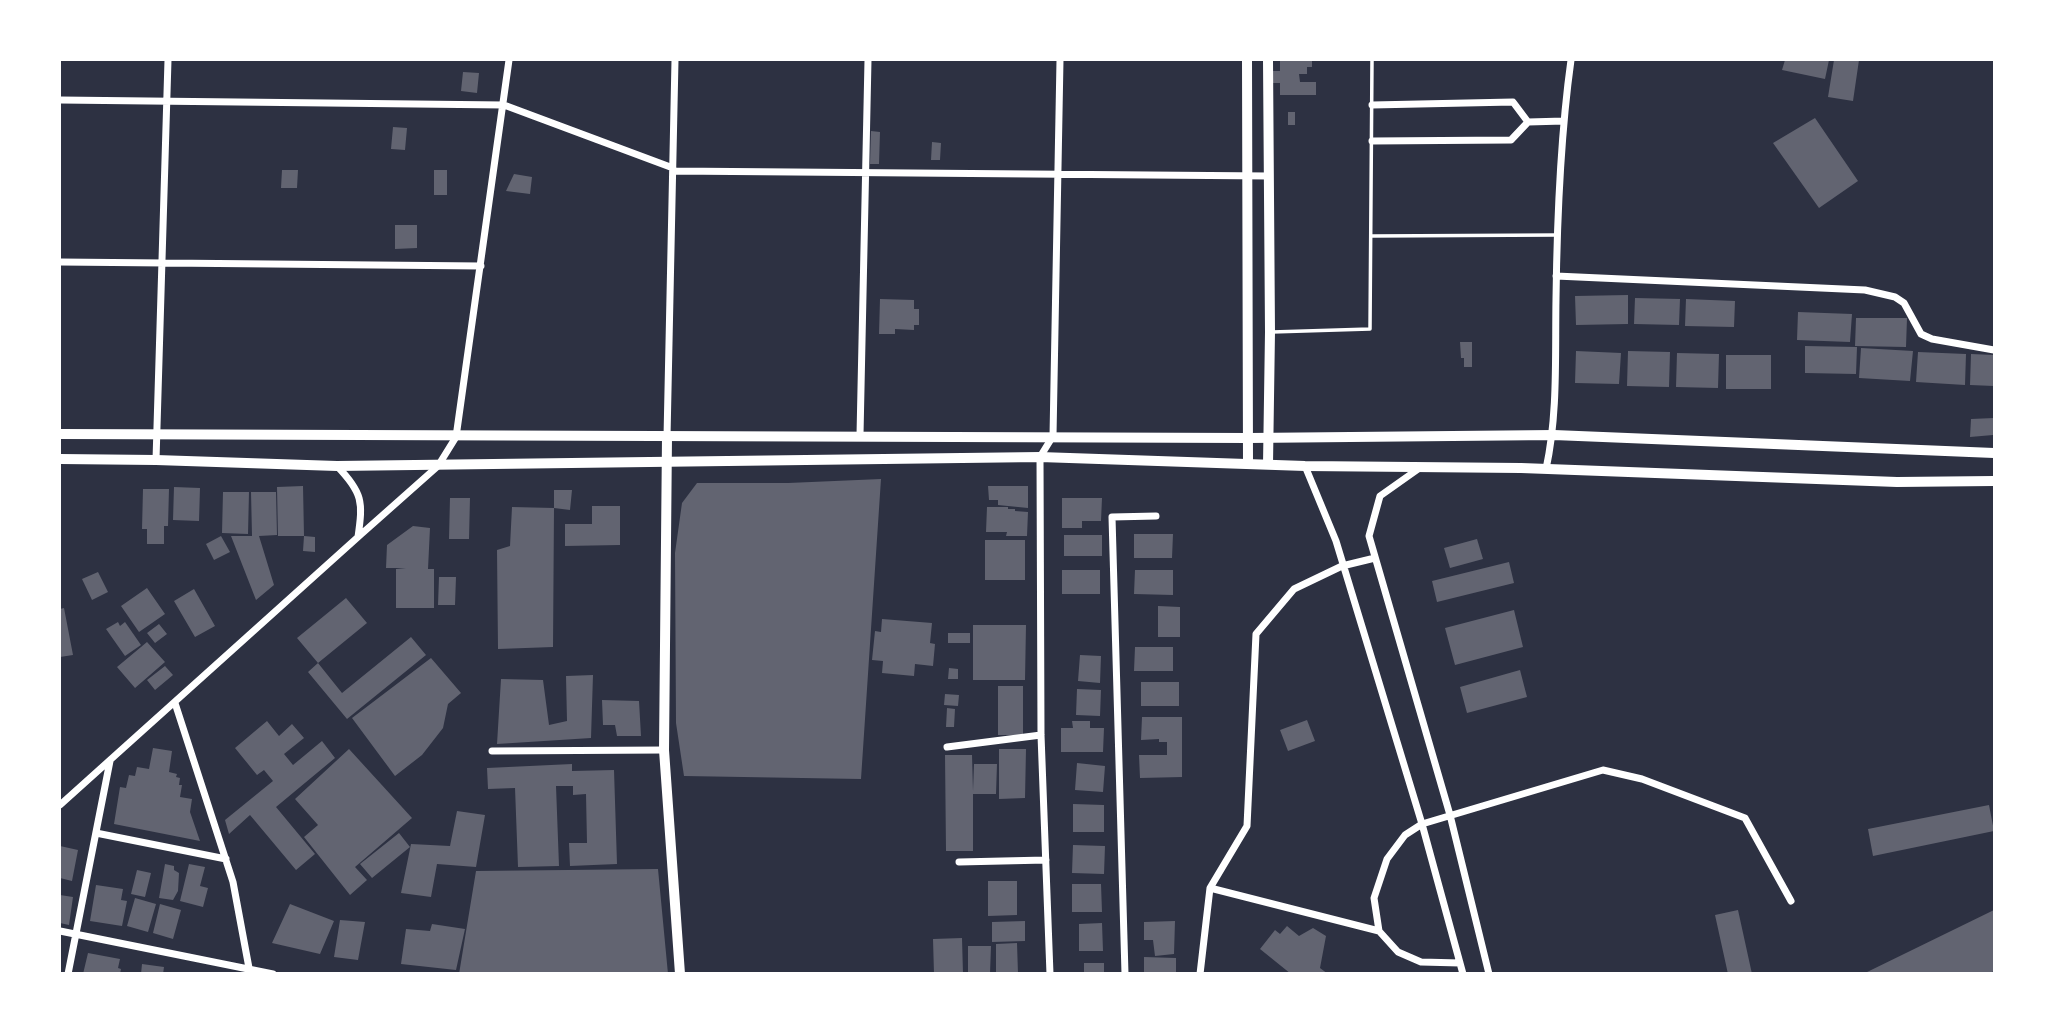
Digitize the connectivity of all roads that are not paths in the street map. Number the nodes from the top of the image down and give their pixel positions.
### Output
1 (168, 60) edge
2 (509, 60) edge
3 (675, 60) edge
4 (868, 60) edge
5 (1060, 60) edge
6 (1247, 60) edge
7 (1268, 60) edge
8 (1372, 60) edge
9 (1571, 60) edge
10 (60, 100) edge
11 (168, 102) junction
12 (504, 105) junction
13 (1372, 105) junction
14 (1564, 121) junction
15 (1528, 122) junction
16 (1372, 141) junction
17 (673, 169) junction
18 (866, 173) junction
19 (1059, 174) junction
20 (1249, 176) junction
21 (1269, 176) junction
22 (1557, 235) junction
23 (1372, 236) junction
24 (60, 262) edge
25 (163, 262) junction
26 (481, 267) junction
27 (1556, 276) junction
28 (1270, 332) junction
29 (1994, 350) edge
30 (60, 434) edge
31 (156, 435) junction
32 (860, 435) junction
33 (1554, 435) junction
34 (1053, 436) junction
35 (456, 437) junction
36 (667, 437) junction
37 (1269, 437) junction
38 (1249, 438) junction
39 (1994, 453) edge
40 (1040, 457) junction
41 (60, 459) edge
42 (156, 460) junction
43 (666, 463) junction
44 (1248, 463) junction
45 (1268, 464) junction
46 (337, 466) junction
47 (438, 466) junction
48 (1305, 466) junction
49 (1423, 466) junction
50 (1546, 469) junction
51 (1994, 481) edge
52 (1156, 516) dead end
53 (358, 537) junction
54 (1375, 558) junction
55 (1342, 566) junction
56 (175, 703) junction
57 (1041, 735) junction
58 (947, 747) dead end
59 (664, 750) junction
60 (492, 751) dead end
61 (110, 761) junction
62 (60, 805) edge
63 (1450, 815) junction
64 (1422, 824) junction
65 (96, 833) junction
66 (226, 859) junction
67 (1046, 860) junction
68 (959, 862) dead end
69 (1210, 888) junction
70 (1791, 901) dead end
71 (60, 931) edge
72 (1379, 931) junction
73 (76, 935) junction
74 (1460, 963) junction
75 (249, 968) junction
76 (268, 973) edge
77 (68, 974) edge
78 (680, 974) edge
79 (1050, 974) edge
80 (1125, 974) edge
81 (1200, 974) edge
82 (1463, 974) edge
83 (1489, 974) edge

1 - 11 street
2 - 12 street
3 - 17 street
4 - 18 street
5 - 19 street
6 - 20 street
7 - 21 street
8 - 13 lane
9 - 14 street
10 - 11 street
11 - 12 street
11 - 25 street
12 - 17 street
12 - 26 street
13 - 15 street
13 - 16 lane
14 - 15 street
14 - 22 street
15 - 16 street
16 - 23 lane
17 - 18 street
17 - 36 street
18 - 19 street
18 - 32 street
19 - 20 street
19 - 34 street
20 - 21 street
20 - 38 street
21 - 28 street
22 - 23 lane
22 - 27 street
23 - 28 lane
24 - 25 street
25 - 26 street
25 - 31 street
26 - 35 street
27 - 29 street
27 - 33 street
28 - 37 street
30 - 31 main road
31 - 35 main road
31 - 42 street
32 - 34 main road
32 - 36 main road
33 - 37 main road
33 - 39 main road
33 - 50 street
34 - 38 main road
34 - 40 street
35 - 36 main road
35 - 47 street
36 - 43 street
37 - 38 main road
37 - 45 street
38 - 44 street
40 - 43 main road
40 - 44 main road
40 - 57 street
41 - 42 main road
42 - 46 main road
43 - 47 main road
43 - 59 street
44 - 45 main road
45 - 48 main road
46 - 47 main road
46 - 53 street
47 - 53 street
48 - 49 main road
48 - 55 street
49 - 50 main road
49 - 54 street
50 - 51 main road
52 - 80 street
53 - 56 street
54 - 55 street
54 - 63 street
55 - 64 street
55 - 69 street
56 - 61 street
56 - 66 street
57 - 58 street
57 - 67 street
59 - 60 street
59 - 78 street
61 - 62 street
61 - 65 street
63 - 64 street
63 - 70 street
63 - 83 street
64 - 72 street
64 - 74 street
65 - 66 street
65 - 73 street
66 - 75 street
67 - 68 street
67 - 79 street
69 - 72 street
69 - 81 street
71 - 73 street
72 - 74 street
73 - 75 street
73 - 77 street
74 - 82 street
75 - 76 street

